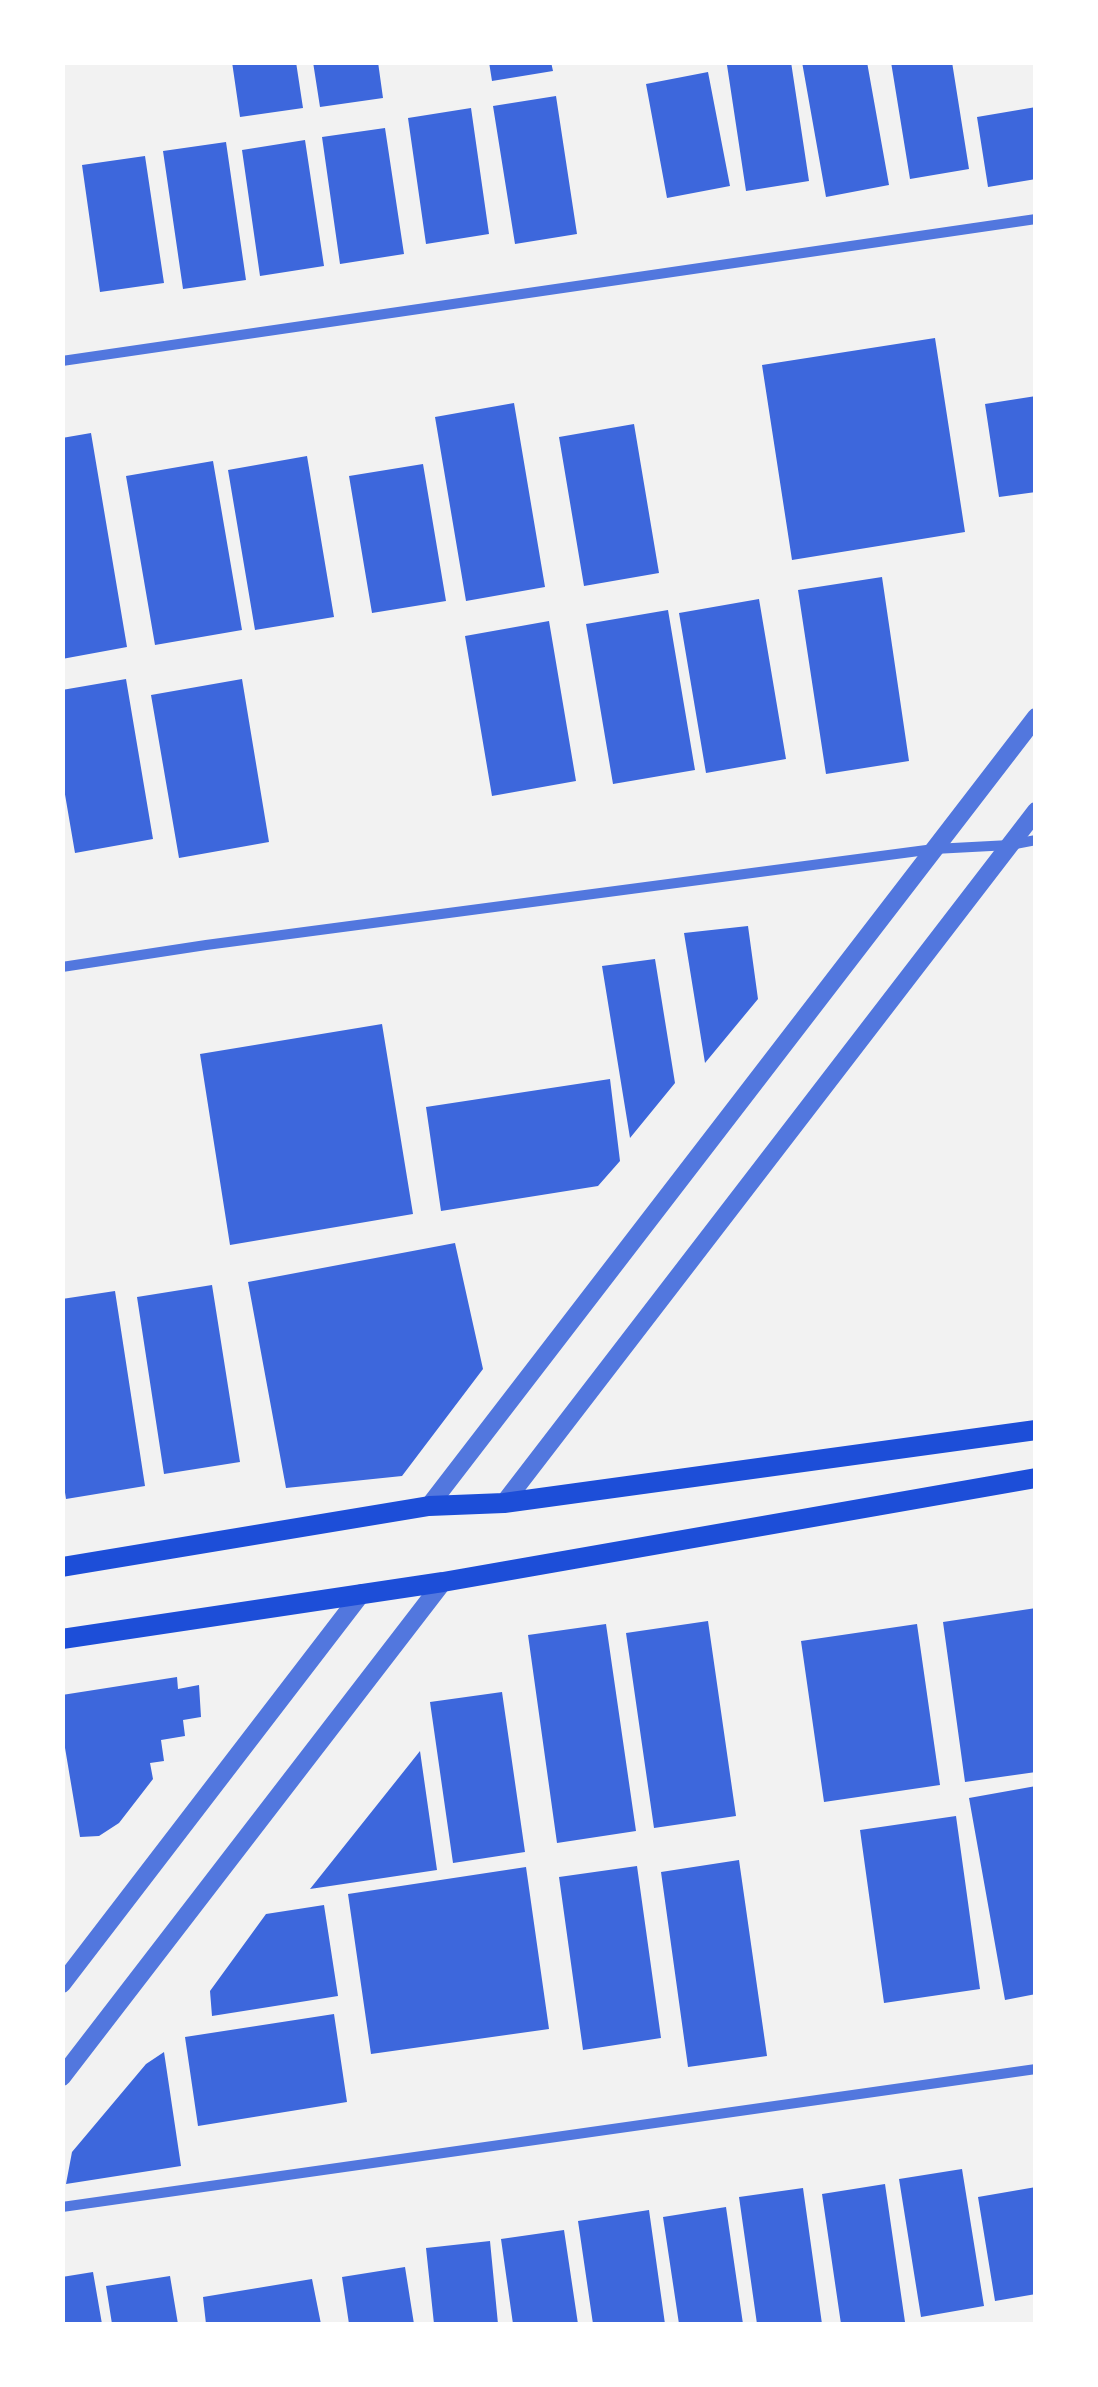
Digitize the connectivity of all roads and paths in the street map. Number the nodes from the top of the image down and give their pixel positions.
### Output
1 (1036, 219) edge
2 (62, 360) edge
3 (1036, 716) edge
4 (1036, 811) edge
5 (1036, 840) edge
6 (1010, 845) junction
7 (934, 848) junction
8 (62, 968) edge
9 (1036, 1430) edge
10 (1036, 1478) edge
11 (504, 1503) junction
12 (429, 1506) junction
13 (62, 1567) edge
14 (443, 1582) junction
15 (362, 1593) junction
16 (62, 1639) edge
17 (62, 1984) edge
18 (1036, 2069) edge
19 (62, 2077) edge
20 (62, 2207) edge

1 - 2 street
3 - 7 street
4 - 6 street
5 - 6 street
6 - 7 street
6 - 11 street
7 - 8 street
7 - 12 street
9 - 11 main road
10 - 14 main road
11 - 12 main road
12 - 13 main road
14 - 15 main road
14 - 19 street
15 - 16 main road
15 - 17 street
18 - 20 street

